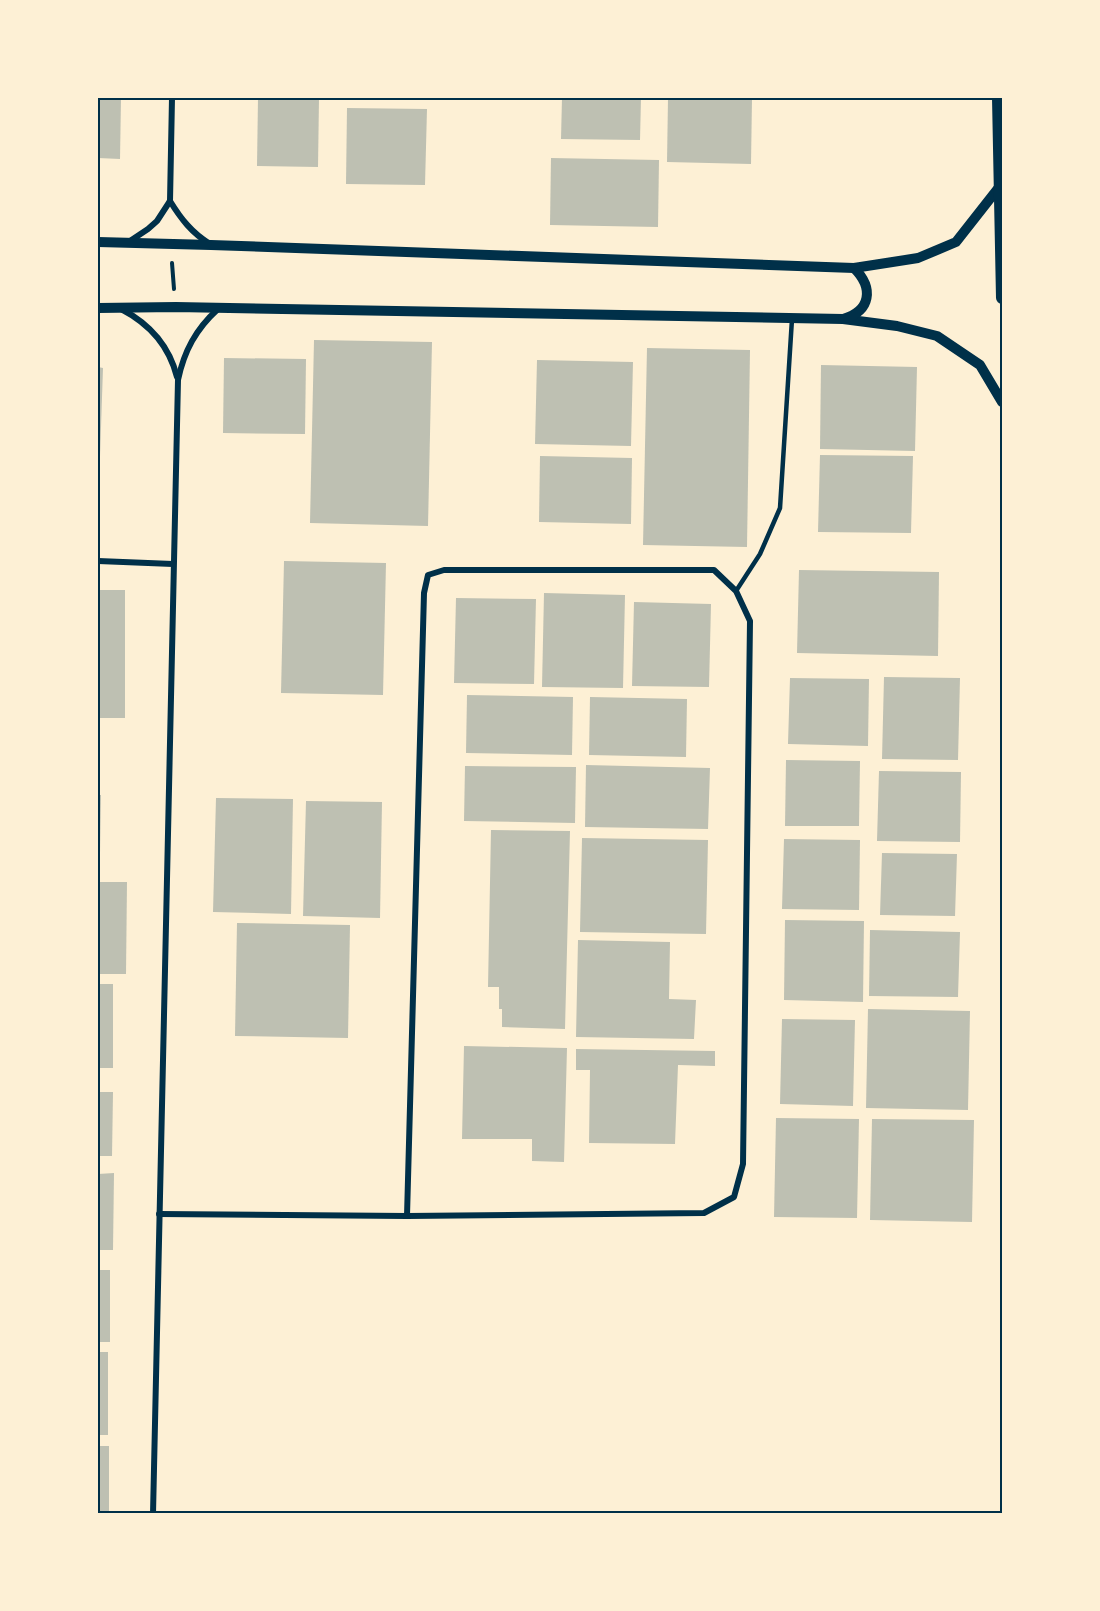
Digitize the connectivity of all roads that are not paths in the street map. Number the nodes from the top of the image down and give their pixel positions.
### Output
1 (172, 98) edge
2 (998, 98) edge
3 (1000, 186) junction
4 (170, 201) junction
5 (98, 242) edge
6 (128, 243) junction
7 (211, 245) junction
8 (854, 268) junction
9 (1002, 298) edge
10 (98, 309) edge
11 (120, 309) junction
12 (218, 309) junction
13 (792, 319) junction
14 (843, 320) junction
15 (178, 380) junction
16 (1002, 402) edge
17 (98, 561) edge
18 (173, 564) junction
19 (736, 591) junction
20 (159, 1214) junction
21 (407, 1216) junction
22 (153, 1514) edge

1 - 4 street
2 - 3 main road
3 - 8 street
3 - 9 main road
4 - 6 street
4 - 7 street
5 - 6 street
6 - 7 street
7 - 8 street
8 - 14 street
10 - 11 street
11 - 12 street
11 - 15 street
12 - 13 street
12 - 15 street
13 - 14 street
13 - 19 lane
14 - 16 street
15 - 18 street
17 - 18 street
18 - 20 street
19 - 21 street
19 - 21 street
20 - 21 street
20 - 22 street

